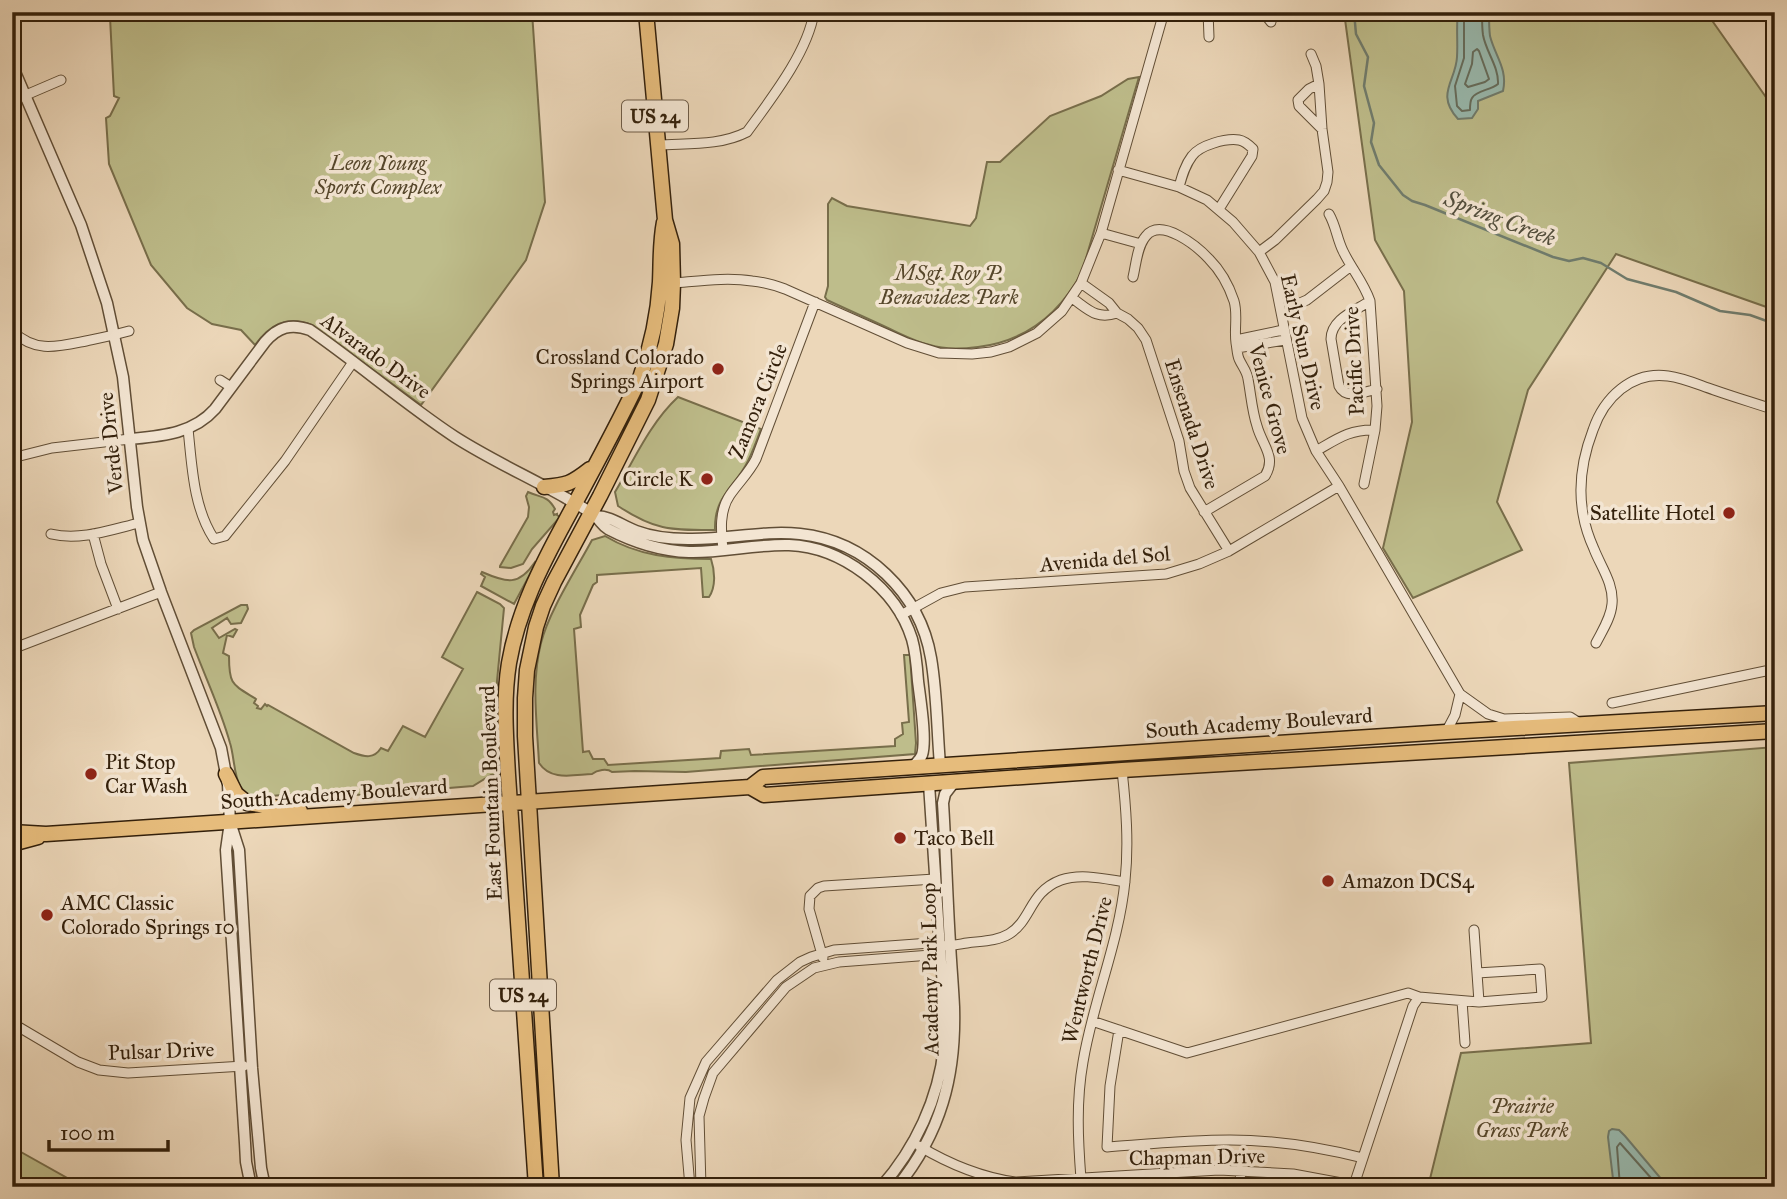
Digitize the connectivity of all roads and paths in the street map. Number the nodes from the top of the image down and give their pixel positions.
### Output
1 (646, 12) edge
2 (814, 12) edge
3 (1164, 12) edge
4 (1209, 12) edge
5 (1263, 12) edge
6 (1271, 22) dead end
7 (1209, 37) dead end
8 (1311, 54) dead end
9 (12, 65) edge
10 (61, 80) dead end
11 (1319, 84) junction
12 (25, 95) junction
13 (12, 101) edge
14 (1322, 129) junction
15 (658, 145) junction
16 (1118, 170) junction
17 (1178, 187) junction
18 (1219, 209) junction
19 (1329, 214) dead end
20 (665, 220) junction
21 (1101, 233) junction
22 (1141, 244) junction
23 (1259, 252) junction
24 (1351, 266) junction
25 (1133, 277) dead end
26 (673, 283) junction
27 (1081, 284) junction
28 (1072, 298) junction
29 (1370, 301) junction
30 (815, 302) junction
31 (1300, 303) dead end
32 (1117, 313) junction
33 (1283, 330) junction
34 (12, 331) edge
35 (129, 331) dead end
36 (115, 335) junction
37 (1285, 340) junction
38 (1236, 344) junction
39 (353, 362) junction
40 (220, 380) dead end
41 (231, 387) junction
42 (1377, 389) junction
43 (1775, 410) edge
44 (188, 429) junction
45 (1375, 430) junction
46 (130, 439) junction
47 (1316, 451) junction
48 (12, 458) edge
49 (594, 467) junction
50 (1364, 484) dead end
51 (1339, 486) junction
52 (544, 487) junction
53 (574, 503) junction
54 (1204, 512) junction
55 (594, 515) junction
56 (139, 523) junction
57 (51, 534) dead end
58 (93, 534) junction
59 (722, 537) junction
60 (723, 550) junction
61 (1229, 551) junction
62 (161, 592) junction
63 (118, 609) junction
64 (913, 609) junction
65 (901, 615) junction
66 (1596, 643) dead end
67 (12, 649) edge
68 (1775, 669) edge
69 (1460, 694) junction
70 (1612, 703) dead end
71 (1775, 713) edge
72 (1582, 725) junction
73 (1775, 731) edge
74 (1446, 732) junction
75 (1100, 754) junction
76 (940, 765) junction
77 (913, 767) junction
78 (1122, 770) junction
79 (226, 774) junction
80 (955, 782) junction
81 (929, 784) junction
82 (750, 786) junction
83 (818, 791) junction
84 (530, 802) junction
85 (510, 803) junction
86 (329, 815) junction
87 (230, 822) junction
88 (12, 832) edge
89 (46, 835) junction
90 (12, 844) edge
91 (935, 879) junction
92 (1125, 882) junction
93 (1474, 930) dead end
94 (945, 946) junction
95 (821, 954) junction
96 (825, 965) junction
97 (1477, 973) junction
98 (1419, 997) junction
99 (1462, 1001) junction
100 (1479, 1002) junction
101 (1092, 1021) junction
102 (12, 1023) edge
103 (1119, 1030) junction
104 (1465, 1044) dead end
105 (252, 1064) junction
106 (240, 1065) junction
107 (919, 1146) junction
108 (1363, 1158) junction
109 (1240, 1170) junction
110 (1081, 1179) junction
111 (1358, 1186) edge
112 (251, 1187) edge
113 (265, 1187) edge
114 (536, 1187) edge
115 (552, 1187) edge
116 (690, 1187) edge
117 (701, 1187) edge
118 (881, 1187) edge
119 (897, 1187) edge
120 (1241, 1187) edge

1 - 15 highway, East Fountain Boulevard / US 24
2 - 15 street
3 - 16 street
4 - 7 street
5 - 6 street
8 - 11 street
9 - 12 street, Verde Drive
10 - 12 street
11 - 14 street
11 - 14 street
12 - 13 street
12 - 36 street, Verde Drive
14 - 23 street
15 - 20 highway, East Fountain Boulevard / US 24
16 - 17 street, Early Sun Drive
16 - 21 street
17 - 18 street, Early Sun Drive
17 - 18 street
18 - 23 street, Early Sun Drive
19 - 24 street, Pacific Drive
20 - 26 highway, East Fountain Boulevard / US 24
20 - 49 highway, East Fountain Boulevard / US 24
21 - 22 street
21 - 27 street
22 - 25 street
22 - 38 street, Venice Grove
23 - 33 street, Early Sun Drive
24 - 29 street, Pacific Drive
24 - 31 street
26 - 30 street
26 - 55 highway, East Fountain Boulevard / US 24
27 - 28 street
27 - 32 street, Ensenada Drive
28 - 30 street
28 - 32 street
29 - 42 street, Pacific Drive
29 - 42 street
30 - 59 street, Zamora Circle
32 - 54 street, Ensenada Drive
33 - 37 street, Early Sun Drive
33 - 38 street
34 - 36 street
35 - 36 street
36 - 46 street, Verde Drive
37 - 38 street
37 - 47 street, Early Sun Drive
38 - 54 street, Venice Grove
39 - 41 street, Alvarado Drive
39 - 44 street
39 - 52 street, Alvarado Drive
40 - 41 street
41 - 44 street, Alvarado Drive
42 - 45 street, Pacific Drive
43 - 66 street
44 - 46 street, Alvarado Drive
45 - 47 street
45 - 50 street, Pacific Drive
46 - 48 street, Alvarado Drive
46 - 56 street, Verde Drive
47 - 51 street, Early Sun Drive
49 - 52 highway
49 - 53 highway, East Fountain Boulevard / US 24
51 - 61 street, Avenida del Sol
51 - 69 street, Early Sun Drive
52 - 53 street, Alvarado Drive
53 - 55 street
53 - 85 highway, East Fountain Boulevard / US 24
54 - 61 street, Ensenada Drive
55 - 59 street
55 - 60 street
55 - 84 highway, East Fountain Boulevard / US 24
56 - 58 street
56 - 62 street, Verde Drive
57 - 58 street
58 - 63 street
59 - 60 street, Zamora Circle
59 - 64 street
60 - 65 street
61 - 64 street, Avenida del Sol
62 - 63 street
62 - 79 street, Verde Drive
63 - 67 street
64 - 65 street, Avenida del Sol
64 - 76 street
65 - 77 street
68 - 70 street
69 - 72 street, Early Sun Drive
69 - 74 street
71 - 72 highway, South Academy Boulevard
72 - 74 highway, South Academy Boulevard
73 - 78 highway, South Academy Boulevard
74 - 75 highway, South Academy Boulevard
75 - 76 highway, South Academy Boulevard
75 - 81 highway
76 - 77 highway, South Academy Boulevard
76 - 83 highway
77 - 82 highway, South Academy Boulevard
78 - 80 highway, South Academy Boulevard
78 - 92 street, Wentworth Drive
79 - 86 highway
79 - 87 street, Verde Drive
80 - 81 highway, South Academy Boulevard
80 - 94 street, Academy Park Loop
81 - 83 highway, South Academy Boulevard
81 - 91 street, Academy Park Loop
82 - 83 highway, South Academy Boulevard
82 - 84 highway, South Academy Boulevard
84 - 85 highway, South Academy Boulevard
84 - 115 highway, East Fountain Boulevard / US 24
85 - 86 highway, South Academy Boulevard
85 - 114 highway, East Fountain Boulevard / US 24
86 - 87 highway, South Academy Boulevard
87 - 89 highway, South Academy Boulevard
87 - 105 street
87 - 106 street
88 - 89 highway, South Academy Boulevard
89 - 90 highway, South Academy Boulevard
91 - 94 street, Academy Park Loop
91 - 95 street
92 - 94 street
92 - 101 street, Wentworth Drive
93 - 97 street
94 - 95 street
94 - 96 street
94 - 107 street, Academy Park Loop
95 - 96 street
95 - 116 street
96 - 117 street
97 - 100 street
97 - 100 street
98 - 99 street
98 - 103 street
98 - 108 street
99 - 100 street
99 - 104 street
101 - 103 street
101 - 110 street, Wentworth Drive
102 - 106 street, Pulsar Drive
103 - 108 street
105 - 106 street, Pulsar Drive
105 - 113 street
106 - 112 street
107 - 110 street, Chapman Drive
107 - 118 street, Academy Park Loop
107 - 119 street, Academy Park Loop
108 - 111 street
109 - 110 street, Chapman Drive
109 - 111 street, Chapman Drive
109 - 120 street

